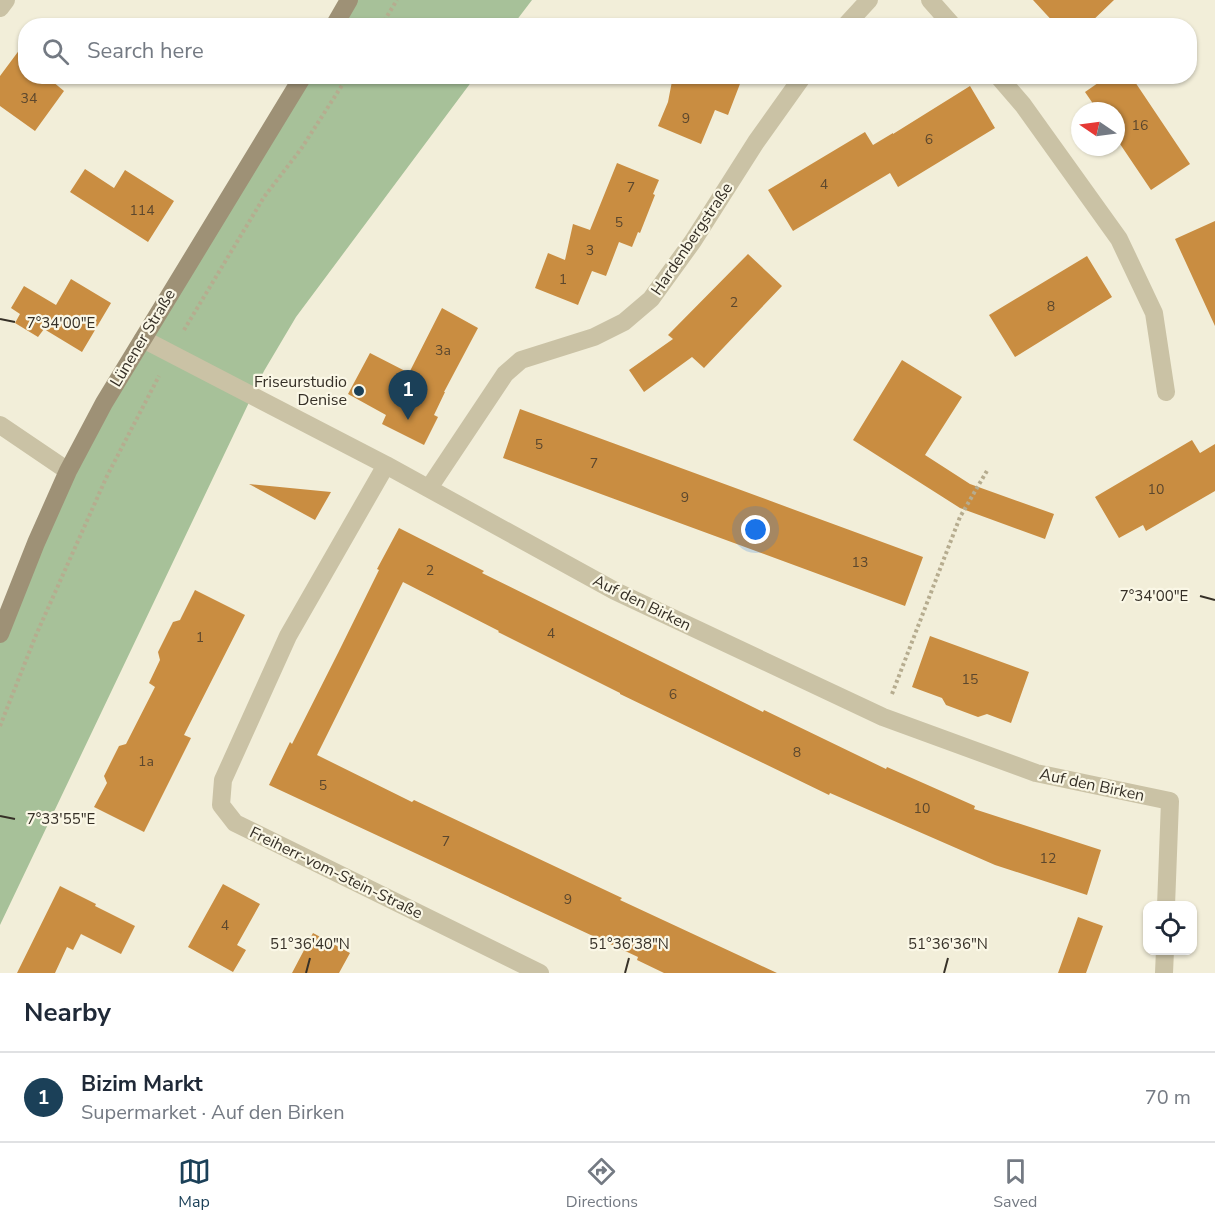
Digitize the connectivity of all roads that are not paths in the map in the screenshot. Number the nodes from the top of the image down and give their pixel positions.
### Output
1 (6, 0) edge
2 (349, 0) edge
3 (869, 0) edge
4 (930, 0) edge
5 (0, 8) edge
6 (339, 18) edge
7 (852, 18) edge
8 (945, 18) edge
9 (298, 84) edge
10 (797, 84) edge
11 (1005, 84) edge
12 (143, 339) junction
13 (1166, 392) dead end
14 (0, 425) edge
15 (386, 465) junction
16 (68, 471) junction
17 (429, 488) junction
18 (0, 634) edge
19 (1166, 901) edge
20 (1165, 955) edge
21 (540, 973) edge
22 (1164, 973) edge

1 - 5 street
2 - 6 main road
3 - 7 street
4 - 8 street
9 - 12 main road, Lünener Straße
10 - 17 street, Hardenbergstraße
11 - 13 street
12 - 15 street, Auf den Birken
12 - 16 main road, Lünener Straße
14 - 16 street
15 - 17 street, Auf den Birken
15 - 21 street, Freiherr-vom-Stein-Straße
16 - 18 main road, Lünener Straße
17 - 19 street, Auf den Birken
20 - 22 street

